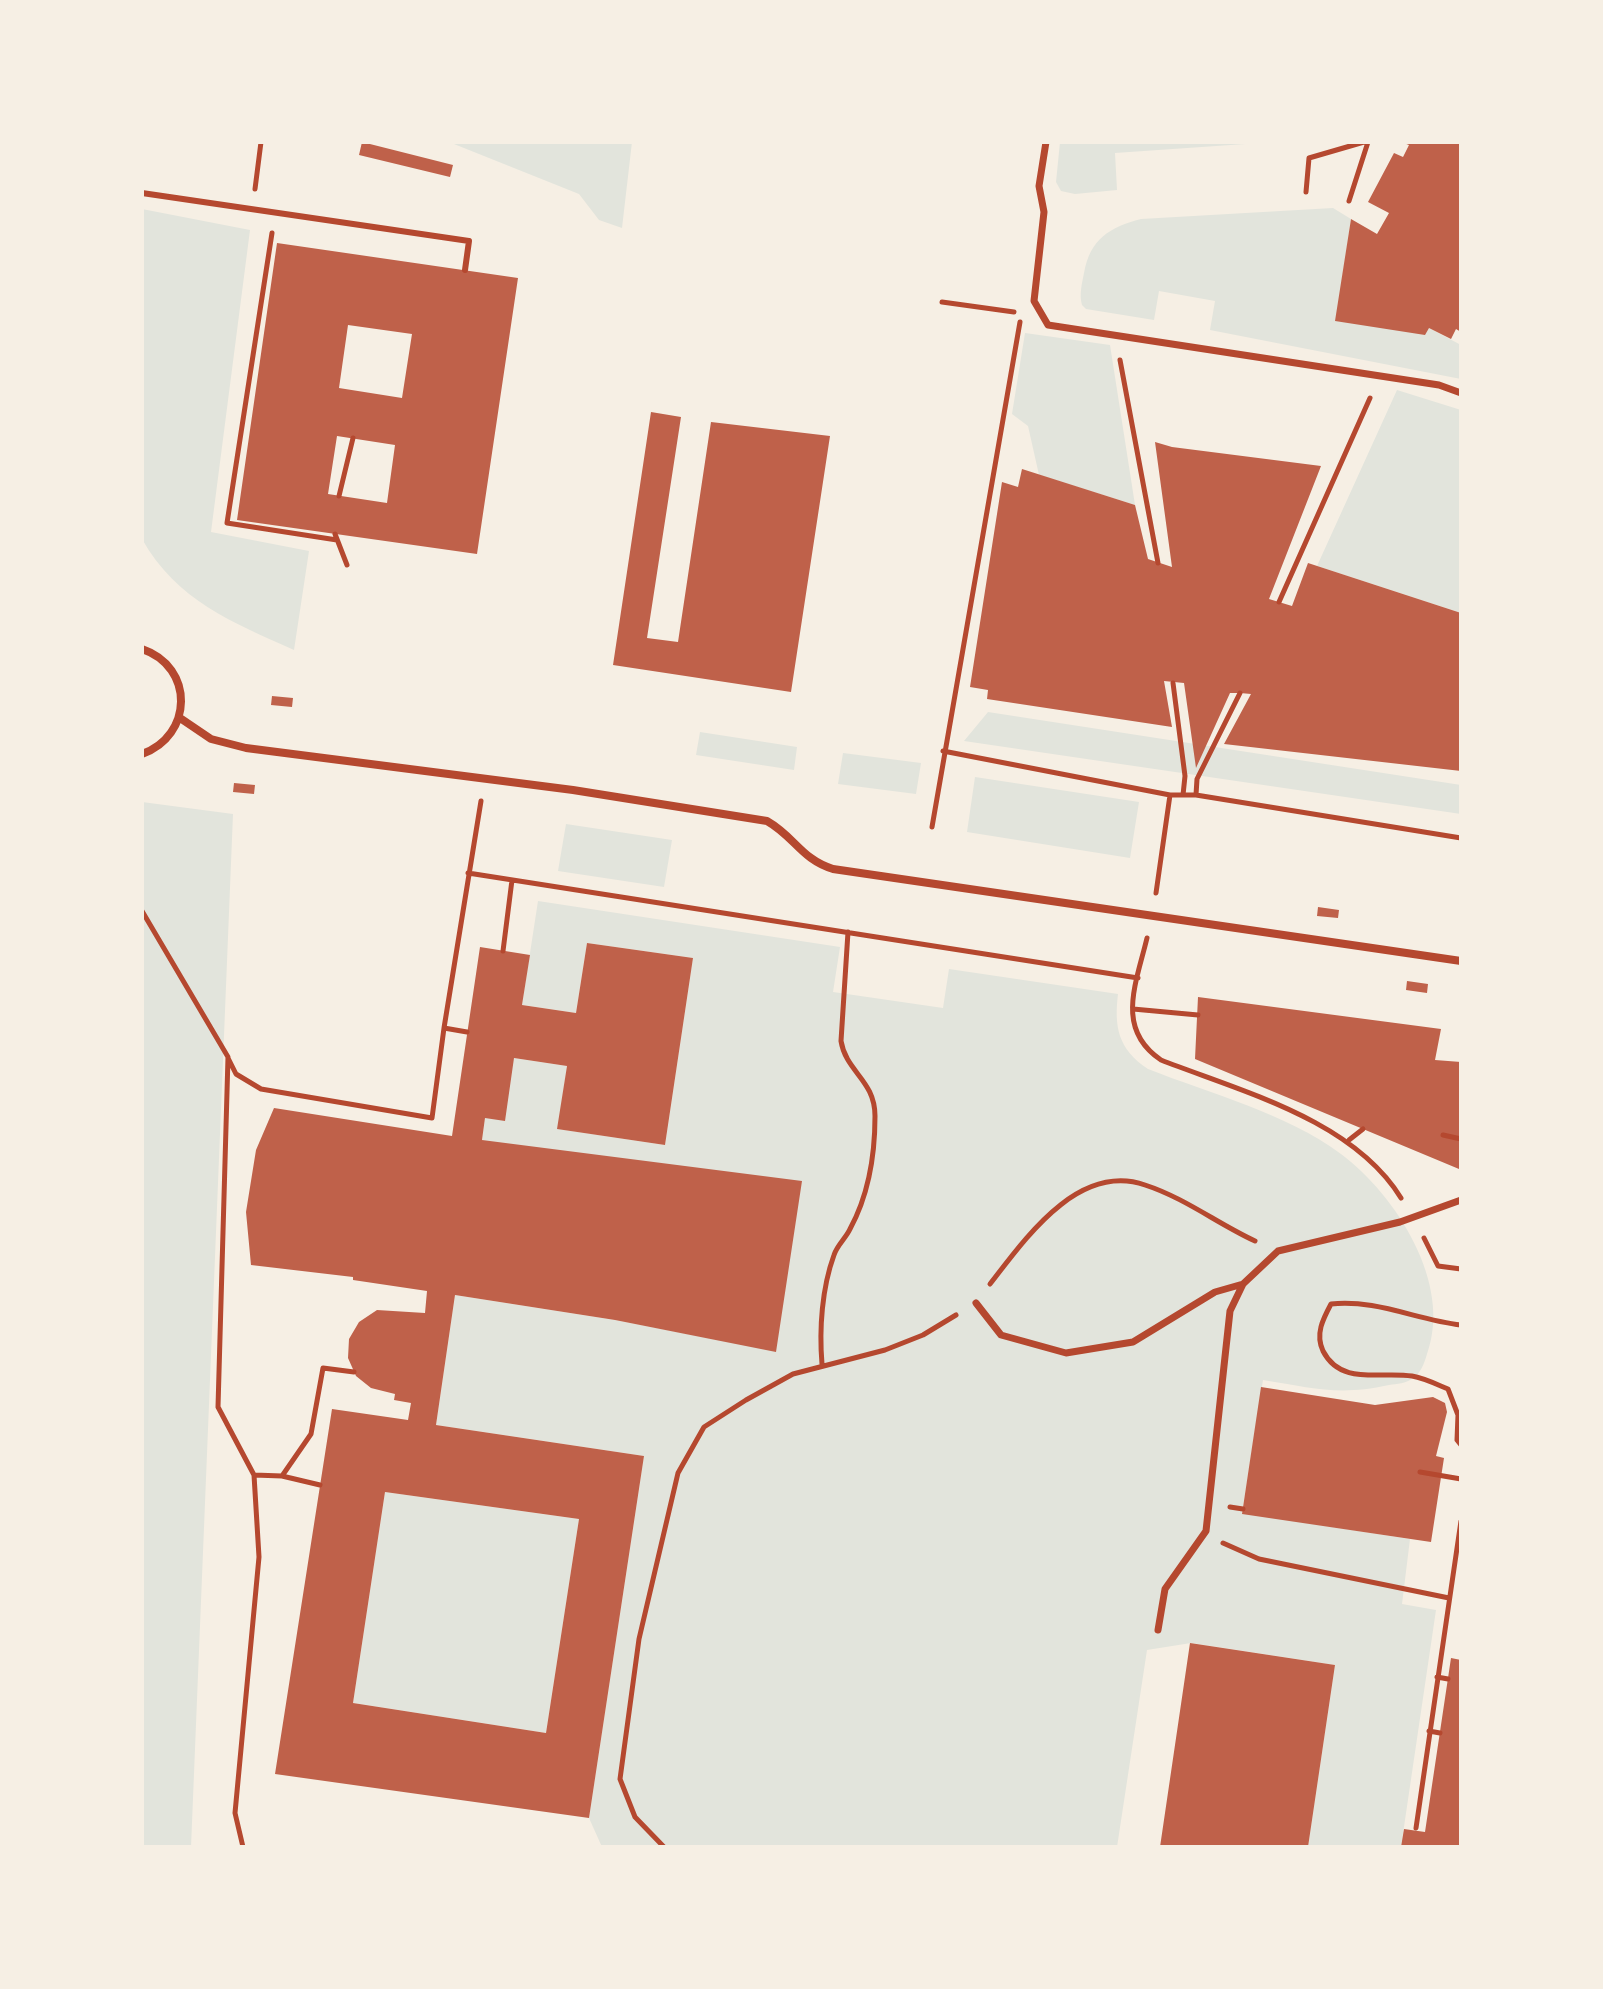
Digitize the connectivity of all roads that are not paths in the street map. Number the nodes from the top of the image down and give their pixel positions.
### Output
1 (1046, 142) edge
2 (142, 193) edge
3 (465, 270) dead end
4 (1461, 393) edge
5 (142, 649) edge
6 (180, 718) junction
7 (142, 754) edge
8 (1461, 961) edge
9 (1461, 1200) edge
10 (1243, 1284) junction
11 (976, 1303) road end
12 (1158, 1630) dead end

1 - 4 street
2 - 3 lane
5 - 6 street
6 - 7 street
6 - 8 street
9 - 10 street
10 - 11 street
10 - 12 street

